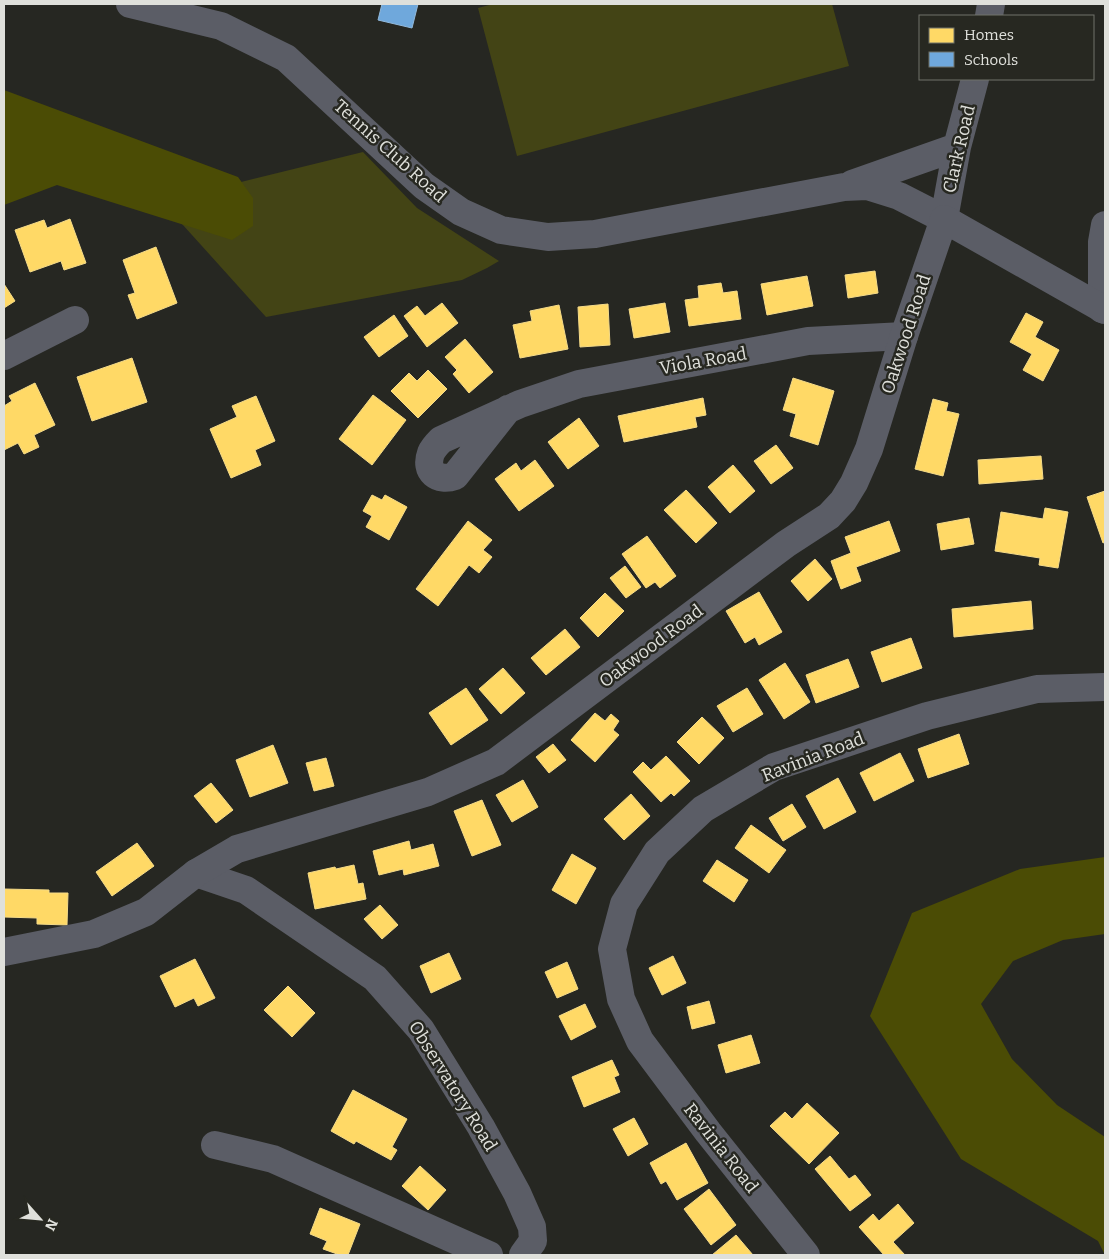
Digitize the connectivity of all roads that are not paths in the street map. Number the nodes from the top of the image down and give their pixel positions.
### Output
1 (130, 4) edge
2 (975, 80) edge
3 (957, 147) junction
4 (844, 187) junction
5 (944, 219) junction
6 (1105, 224) edge
7 (1104, 309) edge
8 (75, 320) dead end
9 (904, 336) junction
10 (4, 356) edge
11 (508, 409) dead end
12 (1105, 687) edge
13 (196, 872) junction
14 (4, 952) edge
15 (215, 1145) dead end
16 (489, 1255) edge
17 (523, 1255) edge
18 (806, 1255) edge

1 - 4 street, Tennis Club Road
2 - 3 street, Clark Road
3 - 4 street, Tennis Club Road
3 - 5 street, Clark Road
4 - 5 street, Tennis Club Road
5 - 7 street
5 - 9 street, Oakwood Road
6 - 7 street
8 - 10 street
9 - 11 street, Viola Road
9 - 13 street, Oakwood Road
12 - 18 street, Ravinia Road
13 - 14 street, Oakwood Road
13 - 17 street, Observatory Road
15 - 16 street

